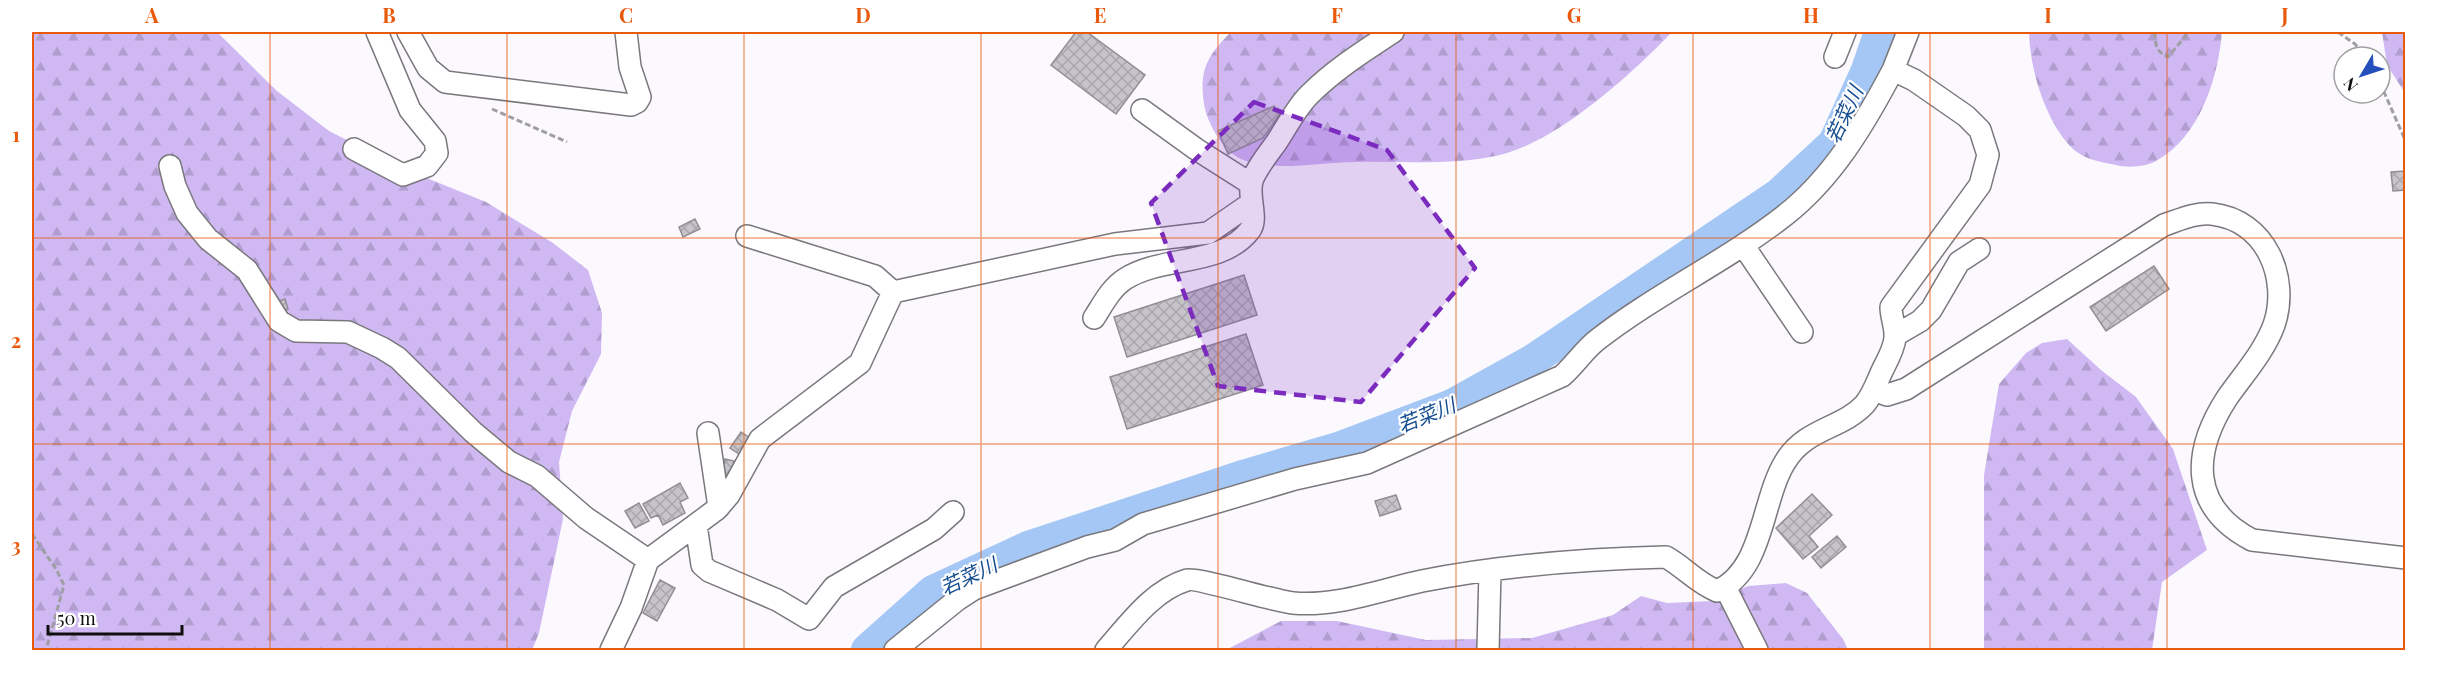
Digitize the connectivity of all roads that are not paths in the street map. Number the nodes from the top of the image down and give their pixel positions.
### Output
1 (377, 32) edge
2 (408, 32) edge
3 (626, 32) edge
4 (1393, 32) edge
5 (1845, 32) edge
6 (1908, 32) edge
7 (1835, 57) dead end
8 (1893, 70) junction
9 (1142, 110) dead end
10 (354, 148) dead end
11 (170, 166) dead end
12 (1250, 194) junction
13 (747, 236) dead end
14 (1743, 245) junction
15 (1979, 249) dead end
16 (893, 292) junction
17 (1094, 318) dead end
18 (1802, 332) dead end
19 (1896, 335) junction
20 (1874, 390) junction
21 (708, 433) dead end
22 (719, 507) junction
23 (953, 512) dead end
24 (696, 525) junction
25 (2406, 558) edge
26 (648, 560) junction
27 (1490, 571) junction
28 (1725, 587) junction
29 (611, 651) edge
30 (895, 651) edge
31 (1107, 651) edge
32 (1488, 651) edge
33 (1757, 651) edge

1 - 10 street
2 - 3 street
4 - 12 street
5 - 7 street
6 - 8 street
8 - 14 street
8 - 19 street
9 - 12 street
11 - 26 street
12 - 16 street
12 - 17 street
13 - 16 street
14 - 18 street
14 - 30 street
15 - 19 street
16 - 22 street
19 - 20 street
20 - 25 street
20 - 28 street
21 - 22 street
22 - 24 street
23 - 24 street
24 - 26 street
26 - 29 street
27 - 28 street
27 - 31 street
27 - 32 street
28 - 33 street

